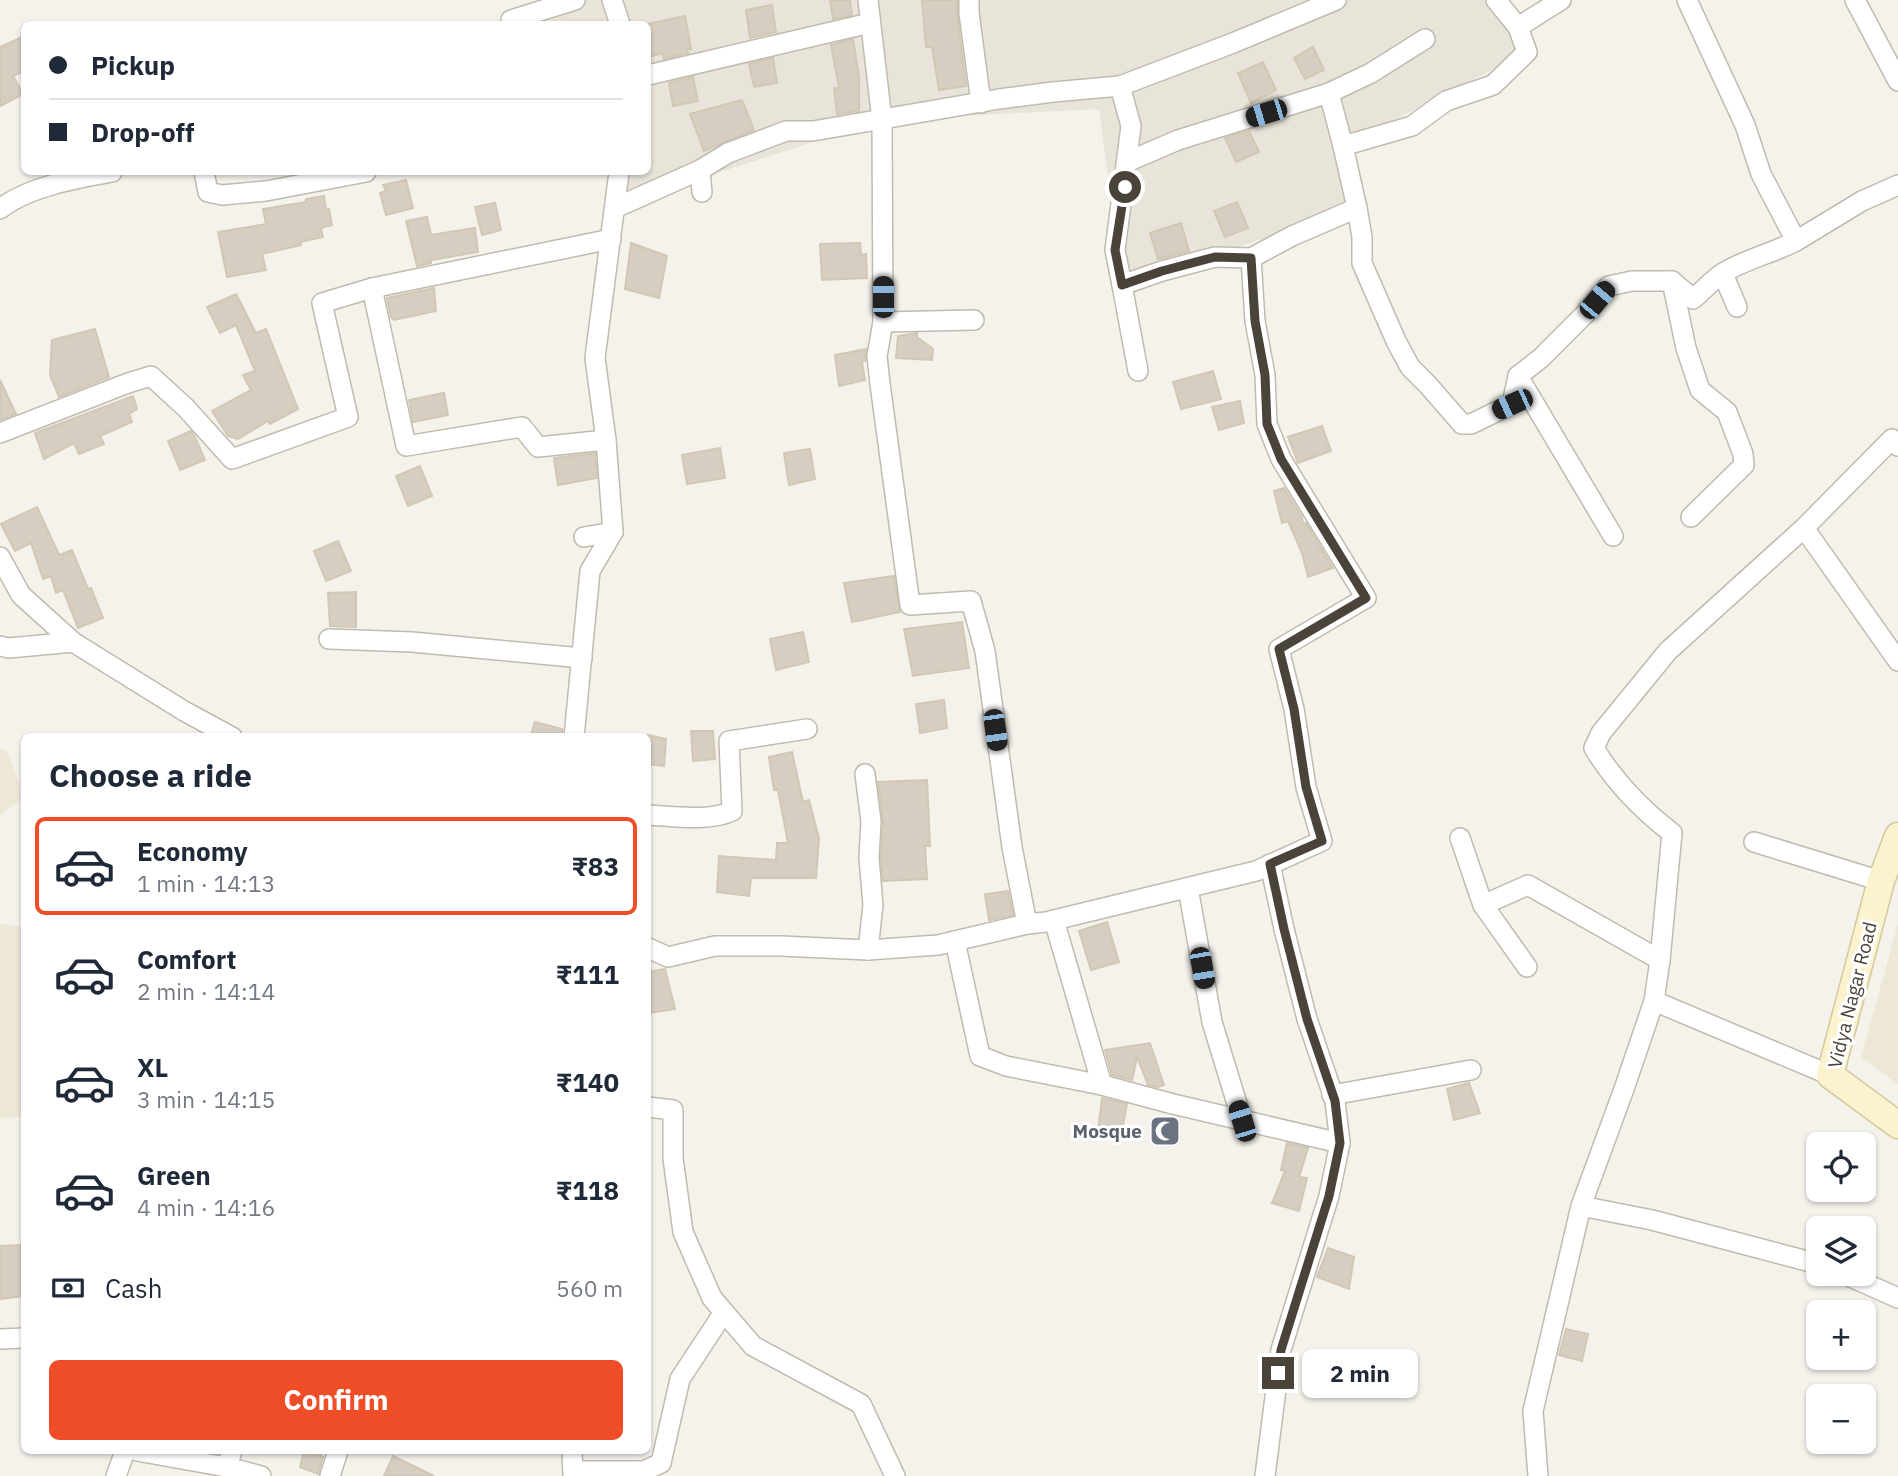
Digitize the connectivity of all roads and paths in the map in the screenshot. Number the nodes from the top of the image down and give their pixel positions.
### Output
1 (575, 0) edge
2 (612, 0) edge
3 (867, 0) edge
4 (969, 0) edge
5 (1336, 0) edge
6 (1496, 0) edge
7 (1561, 0) edge
8 (1687, 0) edge
9 (1855, 0) edge
10 (510, 20) dead end
11 (619, 21) edge
12 (870, 23) junction
13 (1518, 27) junction
14 (1426, 39) dead end
15 (1891, 47) edge
16 (651, 74) edge
17 (1898, 81) edge
18 (1120, 86) junction
19 (1329, 93) junction
20 (981, 103) junction
21 (882, 120) junction
22 (1343, 146) junction
23 (1127, 163) junction
24 (700, 170) junction
25 (96, 175) edge
26 (205, 175) edge
27 (352, 175) edge
28 (619, 175) edge
29 (1898, 185) edge
30 (702, 192) dead end
31 (615, 208) junction
32 (1357, 208) junction
33 (0, 209) edge
34 (611, 239) junction
35 (1796, 241) junction
36 (1251, 258) junction
37 (1723, 274) junction
38 (1672, 281) junction
39 (1122, 285) junction
40 (372, 288) junction
41 (1737, 307) dead end
42 (974, 320) dead end
43 (883, 323) junction
44 (1138, 370) dead end
45 (1518, 376) junction
46 (0, 433) edge
47 (606, 440) junction
48 (1898, 446) edge
49 (1690, 517) dead end
50 (1804, 528) junction
51 (613, 532) junction
52 (1613, 536) dead end
53 (584, 537) dead end
54 (0, 557) edge
55 (329, 639) dead end
56 (73, 642) junction
57 (0, 646) edge
58 (582, 658) junction
59 (1898, 661) edge
60 (807, 729) dead end
61 (225, 733) edge
62 (574, 733) edge
63 (865, 774) dead end
64 (651, 815) edge
65 (1898, 836) edge
66 (1460, 838) dead end
67 (1754, 842) dead end
68 (1270, 864) junction
69 (1881, 881) junction
70 (1188, 888) junction
71 (1483, 905) junction
72 (1054, 920) junction
73 (1027, 924) junction
74 (955, 941) junction
75 (651, 949) edge
76 (868, 950) junction
77 (1660, 961) junction
78 (1527, 967) dead end
79 (1654, 1000) junction
80 (1471, 1070) dead end
81 (1830, 1075) junction
82 (1102, 1085) junction
83 (1332, 1095) junction
84 (651, 1107) edge
85 (1242, 1121) junction
86 (1898, 1125) edge
87 (1340, 1143) junction
88 (1581, 1206) junction
89 (1806, 1261) edge
90 (1871, 1286) edge
91 (1898, 1298) edge
92 (724, 1312) junction
93 (21, 1338) edge
94 (0, 1339) edge
95 (124, 1454) edge
96 (172, 1454) edge
97 (337, 1454) edge
98 (572, 1454) edge
99 (230, 1459) edge
100 (574, 1474) edge
101 (116, 1476) edge
102 (261, 1476) edge
103 (330, 1476) edge
104 (895, 1476) edge
105 (1265, 1476) edge
106 (1538, 1476) edge

1 - 10 street
2 - 11 street
3 - 12 street
4 - 20 street
5 - 18 street
6 - 13 street
7 - 13 street
8 - 35 street
9 - 15 street
12 - 16 street
12 - 21 street
13 - 22 street
14 - 19 street
15 - 17 street
18 - 20 street
18 - 23 street
19 - 22 street
19 - 23 street
20 - 21 street
21 - 24 street
21 - 43 street
22 - 32 street
23 - 39 street
24 - 30 street
24 - 31 street
25 - 33 street
26 - 27 street
28 - 31 street
29 - 35 street
31 - 34 street
32 - 36 street
32 - 45 street
34 - 40 street
34 - 47 street
35 - 37 street
36 - 39 street
36 - 68 street
37 - 38 street
37 - 41 street
38 - 45 street
38 - 49 street
39 - 44 street
40 - 46 street
40 - 47 street
42 - 43 street
43 - 73 street
45 - 52 street
47 - 51 street
48 - 50 street
50 - 59 street
50 - 77 street
51 - 53 street
51 - 58 street
54 - 56 street
55 - 58 street
56 - 57 street
56 - 61 street
58 - 62 street
60 - 64 street
63 - 76 street
65 - 69 main road, Vidya Nagar Road
66 - 71 street
67 - 69 street
68 - 70 street
68 - 83 street
69 - 81 main road, Vidya Nagar Road
70 - 72 street
70 - 85 street
71 - 77 street
71 - 78 street
72 - 73 street
72 - 82 street
73 - 74 street
74 - 76 street
74 - 82 street
75 - 76 street
77 - 79 street
79 - 81 street
79 - 88 street
80 - 83 street
81 - 86 main road, Vidya Nagar Road
82 - 85 street
83 - 87 street
84 - 92 street
85 - 87 street
87 - 105 street
88 - 89 street
88 - 106 street
90 - 91 street
92 - 100 street
92 - 104 street
93 - 94 street
95 - 101 street
96 - 99 street
97 - 103 street
98 - 100 street
99 - 102 street

